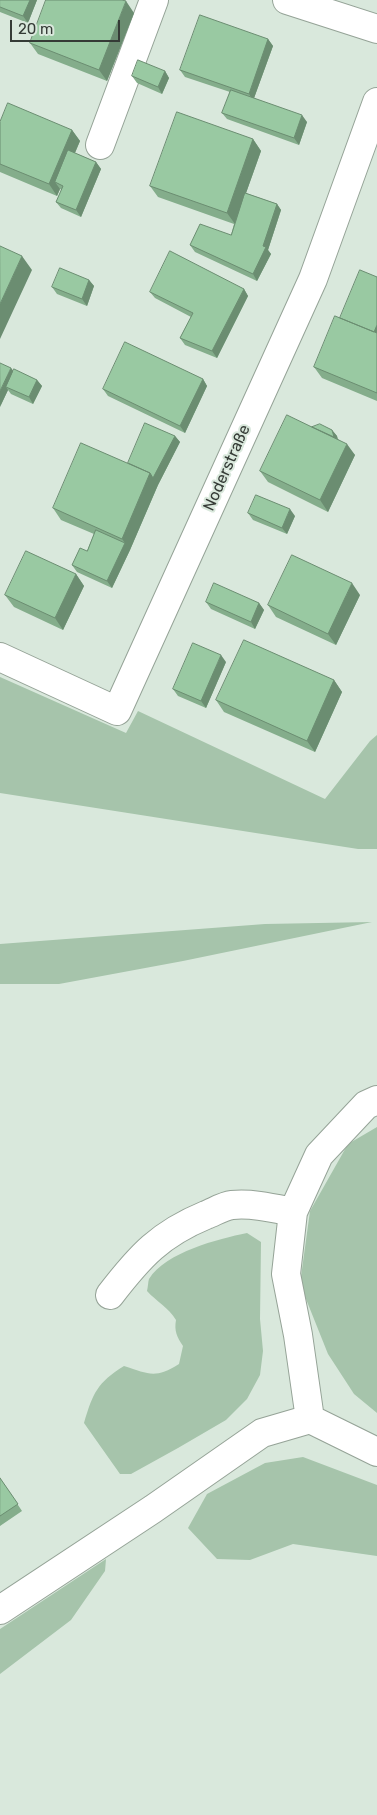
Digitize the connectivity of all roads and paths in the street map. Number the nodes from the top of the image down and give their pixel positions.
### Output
1 (154, 0) edge
2 (288, 0) edge
3 (377, 29) edge
4 (377, 102) edge
5 (100, 144) dead end
6 (0, 657) edge
7 (377, 1100) edge
8 (293, 1212) junction
9 (110, 1295) dead end
10 (310, 1419) junction
11 (377, 1452) edge
12 (0, 1610) edge

1 - 5 street
2 - 3 street
4 - 6 street, Noderstraße
7 - 8 street
8 - 9 street
8 - 10 street
10 - 11 street
10 - 12 street

